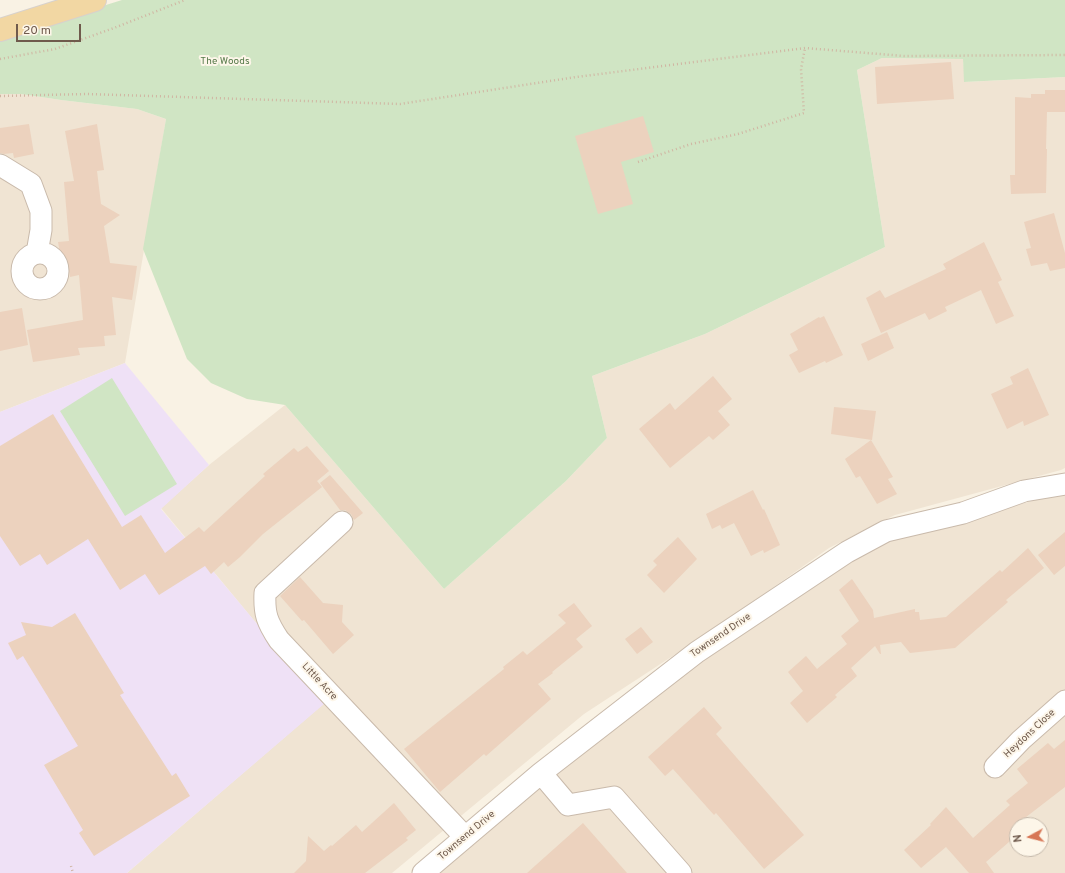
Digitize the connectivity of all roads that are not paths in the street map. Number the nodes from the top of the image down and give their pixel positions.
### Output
1 (95, 0) edge
2 (0, 30) edge
3 (0, 165) edge
4 (37, 253) dead end
5 (1065, 484) edge
6 (342, 522) dead end
7 (1065, 700) edge
8 (995, 767) dead end
9 (541, 773) junction
10 (465, 837) junction
11 (423, 873) edge
12 (681, 873) edge

1 - 2 main road
3 - 4 street
5 - 9 street, Townsend Drive
6 - 10 street, Little Acre
7 - 8 street, Heydons Close
9 - 10 street, Townsend Drive
9 - 12 street
10 - 11 street, Townsend Drive

